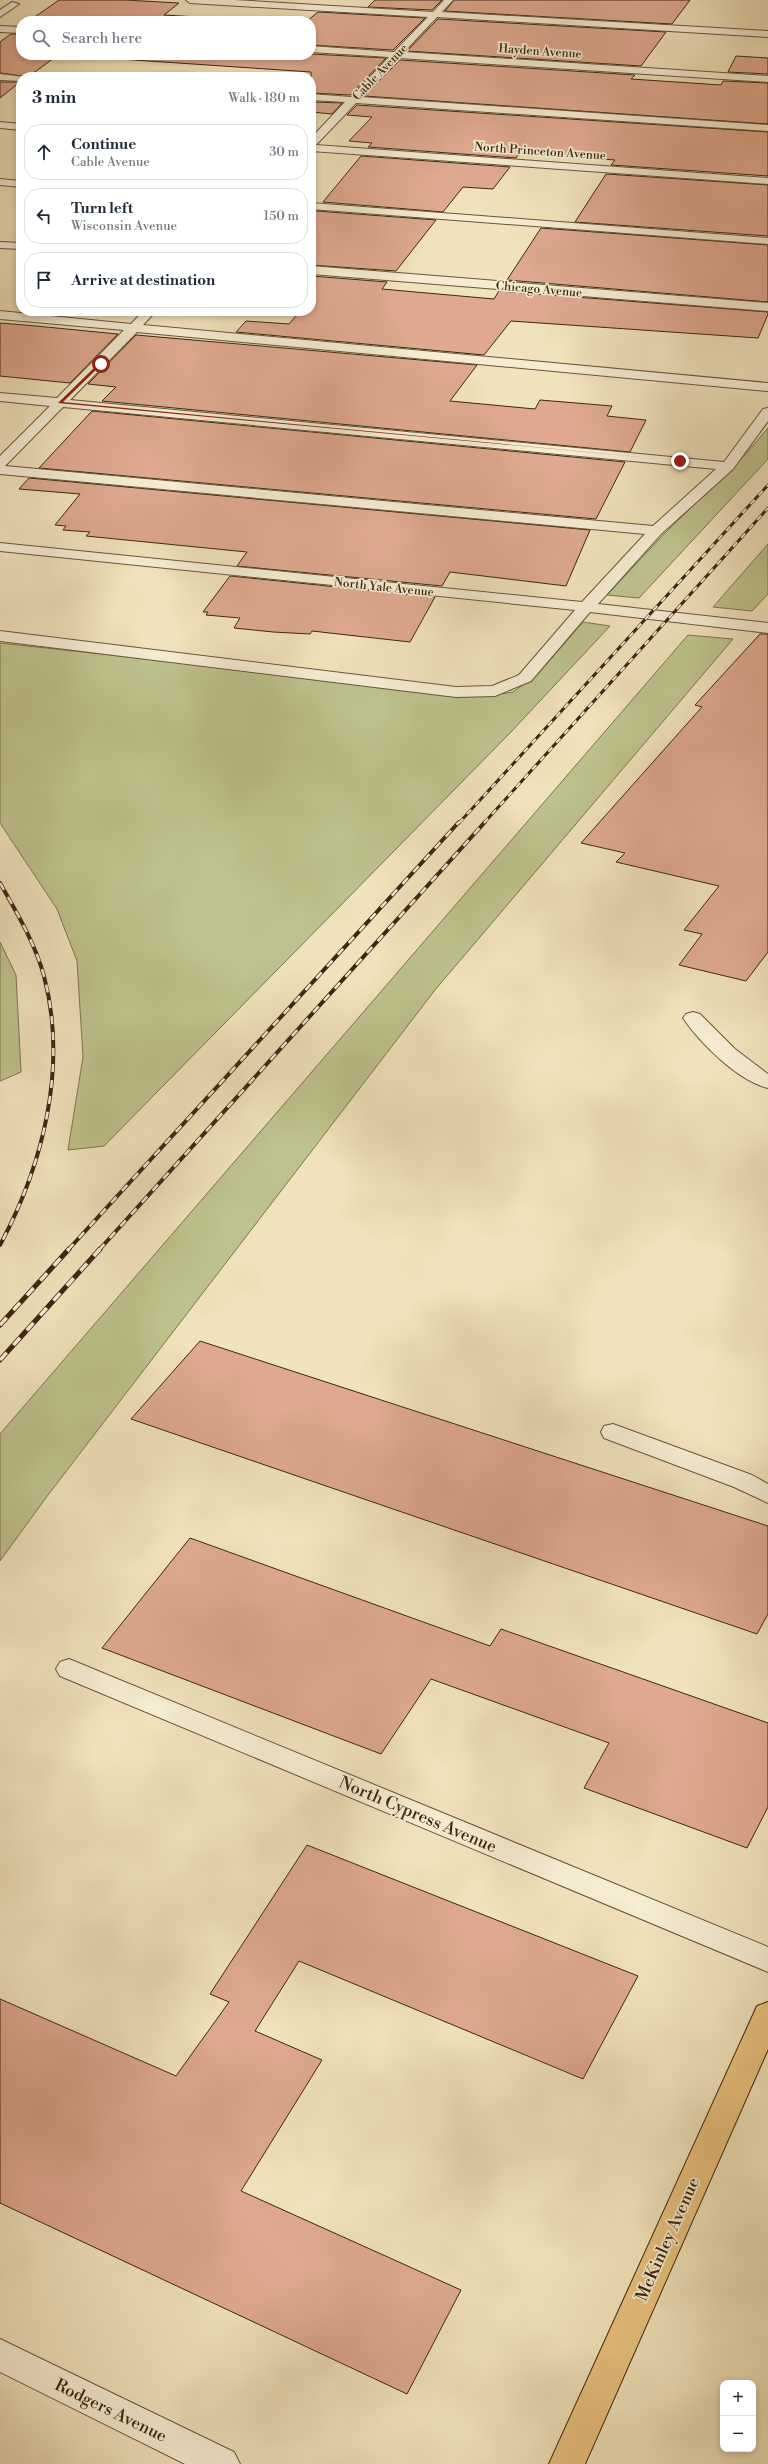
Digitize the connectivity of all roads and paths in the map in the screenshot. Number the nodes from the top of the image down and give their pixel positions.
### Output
1 (190, 0) edge
2 (449, 0) edge
3 (15, 4) dead end
4 (0, 14) edge
5 (434, 16) junction
6 (0, 29) edge
7 (16, 30) edge
8 (768, 34) edge
9 (316, 49) edge
10 (398, 55) junction
11 (0, 77) edge
12 (16, 78) edge
13 (768, 79) edge
14 (316, 97) edge
15 (353, 99) junction
16 (0, 125) edge
17 (16, 127) edge
18 (768, 128) edge
19 (316, 139) edge
20 (316, 148) edge
21 (768, 181) edge
22 (0, 182) edge
23 (16, 184) edge
24 (316, 206) edge
25 (768, 241) edge
26 (0, 245) edge
27 (16, 246) edge
28 (316, 270) edge
29 (768, 307) edge
30 (0, 315) edge
31 (145, 316) edge
32 (135, 327) junction
33 (768, 387) edge
34 (0, 397) edge
35 (60, 403) junction
36 (768, 412) edge
37 (0, 464) edge
38 (728, 466) junction
39 (0, 470) edge
40 (656, 531) junction
41 (0, 547) edge
42 (588, 607) junction
43 (768, 628) edge
44 (0, 636) edge
45 (693, 1018) dead end
46 (768, 1082) edge
47 (613, 1432) dead end
48 (768, 1495) edge
49 (69, 1669) dead end
50 (768, 1960) edge
51 (768, 2016) edge
52 (0, 2355) edge
53 (222, 2464) edge
54 (568, 2464) edge

1 - 5 street
2 - 5 street, Cable Avenue
3 - 4 street
5 - 8 street
5 - 10 street, Cable Avenue
6 - 7 street
9 - 10 street, Hayden Avenue
10 - 13 street, Hayden Avenue
10 - 15 street, Cable Avenue
11 - 12 street
14 - 15 street
15 - 18 street
15 - 19 street, Cable Avenue
16 - 17 street
20 - 21 street, North Princeton Avenue
22 - 23 street
24 - 25 street
26 - 27 street
28 - 29 street, Chicago Avenue
30 - 32 street
31 - 32 street
32 - 33 street
32 - 35 street
34 - 35 street
35 - 37 street
35 - 38 street
36 - 38 street
38 - 40 street
39 - 40 street
40 - 42 street
41 - 42 street, North Yale Avenue
42 - 43 street, North Yale Avenue
42 - 44 street
45 - 46 street
47 - 48 street
49 - 50 street, North Cypress Avenue
51 - 54 main road, McKinley Avenue
52 - 53 street, Rodgers Avenue

